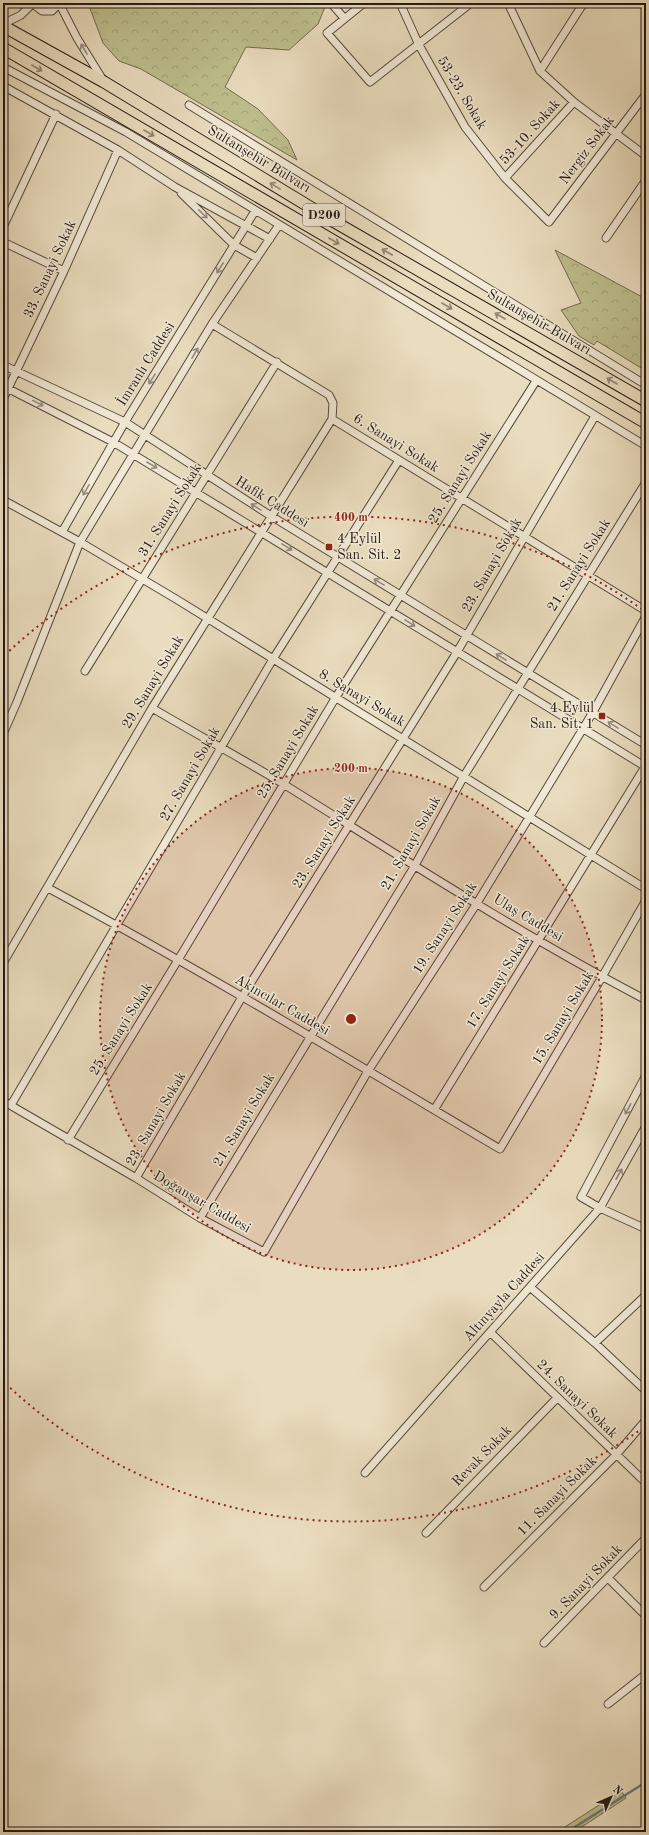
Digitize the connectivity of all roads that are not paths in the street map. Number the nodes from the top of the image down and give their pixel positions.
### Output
1 (33, 3) edge
2 (59, 3) edge
3 (330, 3) edge
4 (364, 3) edge
5 (400, 3) edge
6 (471, 3) edge
7 (508, 3) edge
8 (580, 4) edge
9 (344, 18) junction
10 (3, 25) edge
11 (419, 45) junction
12 (3, 48) edge
13 (3, 67) edge
14 (540, 71) junction
15 (104, 82) junction
16 (3, 86) edge
17 (646, 94) edge
18 (574, 102) junction
19 (189, 105) dead end
20 (56, 114) junction
21 (615, 134) junction
22 (118, 150) junction
23 (646, 156) edge
24 (505, 178) junction
25 (646, 180) edge
26 (175, 187) junction
27 (255, 210) junction
28 (548, 222) joint
29 (246, 225) junction
30 (279, 225) junction
31 (3, 227) edge
32 (606, 238) dead end
33 (270, 239) junction
34 (3, 242) edge
35 (234, 245) junction
36 (257, 258) junction
37 (64, 271) junction
38 (212, 324) junction
39 (276, 362) junction
40 (3, 365) edge
41 (16, 371) junction
42 (536, 381) junction
43 (646, 385) edge
44 (6, 387) edge
45 (3, 399) edge
46 (646, 401) edge
47 (595, 416) junction
48 (332, 419) junction
49 (125, 422) junction
50 (646, 423) edge
51 (146, 435) junction
52 (114, 442) junction
53 (646, 446) edge
54 (133, 454) junction
55 (399, 460) junction
56 (206, 476) junction
57 (646, 482) edge
58 (197, 492) junction
59 (461, 498) junction
60 (3, 500) edge
61 (270, 516) junction
62 (262, 531) junction
63 (62, 532) junction
64 (524, 538) junction
65 (80, 542) junction
66 (338, 558) junction
67 (329, 572) junction
68 (587, 576) junction
69 (141, 580) junction
70 (401, 596) junction
71 (392, 611) junction
72 (646, 612) edge
73 (646, 616) edge
74 (206, 618) junction
75 (466, 636) junction
76 (457, 652) junction
77 (273, 659) junction
78 (85, 671) dead end
79 (527, 673) junction
80 (518, 689) junction
81 (336, 697) junction
82 (152, 708) junction
83 (593, 712) junction
84 (583, 728) junction
85 (3, 734) edge
86 (402, 738) junction
87 (646, 745) edge
88 (221, 748) junction
89 (646, 766) edge
90 (464, 776) junction
91 (284, 784) junction
92 (530, 816) junction
93 (350, 826) junction
94 (590, 855) junction
95 (414, 867) junction
96 (48, 888) junction
97 (646, 889) edge
98 (646, 900) edge
99 (477, 903) junction
100 (117, 925) junction
101 (540, 940) junction
102 (178, 960) junction
103 (3, 963) edge
104 (602, 977) junction
105 (242, 997) junction
106 (646, 1000) edge
107 (310, 1037) junction
108 (368, 1071) junction
109 (646, 1075) edge
110 (3, 1101) edge
111 (11, 1106) junction
112 (434, 1110) junction
113 (646, 1126) edge
114 (68, 1140) junction
115 (500, 1149) joint
116 (136, 1178) junction
117 (600, 1208) junction
118 (200, 1218) junction
119 (646, 1229) edge
120 (264, 1252) joint
121 (530, 1287) junction
122 (646, 1295) edge
123 (490, 1332) junction
124 (595, 1343) junction
125 (646, 1391) edge
126 (557, 1398) junction
127 (646, 1420) edge
128 (616, 1455) junction
129 (365, 1473) dead end
130 (646, 1483) edge
131 (426, 1533) dead end
132 (646, 1538) edge
133 (608, 1578) junction
134 (484, 1587) dead end
135 (646, 1616) edge
136 (544, 1644) dead end
137 (646, 1674) edge
138 (608, 1704) dead end

1 - 2 street
1 - 10 street
15 -> 2 street
3 - 9 street
4 - 9 street
5 - 11 street, 53-23. Sokak
6 - 11 street
7 - 14 street
8 - 14 street
9 - 11 street
10 - 15 highway, Sultanşehir Bulvarı / D200
11 - 24 street, 53-23. Sokak
12 -> 50 highway, D200
13 - 27 street
14 - 18 street
46 -> 15 highway, Sultanşehir Bulvarı / D200
16 - 20 street
17 - 21 street, Nergiz Sokak
18 - 21 street
18 - 24 street, 53-10. Sokak
19 - 43 street
20 - 22 street
20 - 31 street
21 - 23 street
21 - 28 street, Nergiz Sokak
22 - 26 street
22 - 37 street, 33. Sanayi Sokak
24 - 28 street, 53-23. Sokak
25 - 32 street
26 - 29 street
26 -> 35 street
27 - 29 street, İmranlı Caddesi
27 - 30 street
29 - 33 street
29 - 35 street, İmranlı Caddesi
30 - 33 street
30 - 42 street
33 - 36 street
34 - 37 street
35 - 36 street
35 -> 49 street, İmranlı Caddesi
36 - 38 street
37 - 41 street, 33. Sanayi Sokak
38 - 39 street, 6. Sanayi Sokak
51 -> 38 street
39 - 48 street, 6. Sanayi Sokak
39 - 56 street, 31. Sanayi Sokak
40 - 41 street, Hafik Caddesi
41 - 44 street, 33. Sanayi Sokak
41 - 49 street, Hafik Caddesi
42 - 47 street
42 - 59 street, 25. Sanayi Sokak
44 - 45 street, 33. Sanayi Sokak
44 -> 52 street
47 - 53 street
47 - 64 street, 23. Sanayi Sokak
48 - 55 street, 6. Sanayi Sokak
48 - 61 street, 29. Sanayi Sokak
49 - 51 street, Hafik Caddesi
49 - 52 street, İmranlı Caddesi
51 - 54 street
51 - 56 street, Hafik Caddesi
52 - 54 street
52 -> 63 street, İmranlı Caddesi
54 -> 58 street
54 - 65 street
55 - 59 street, 6. Sanayi Sokak
55 - 66 street, 27. Sanayi Sokak
56 - 58 street, 31. Sanayi Sokak
61 -> 56 street, Hafik Caddesi
57 - 68 street, 21. Sanayi Sokak
58 - 62 street
58 - 69 street, 31. Sanayi Sokak
59 - 64 street, 6. Sanayi Sokak
59 - 70 street, 25. Sanayi Sokak
60 - 63 street, 8. Sanayi Sokak
61 - 62 street, 29. Sanayi Sokak
61 - 66 street, Hafik Caddesi
62 -> 67 street
62 - 74 street, 29. Sanayi Sokak
63 - 65 street, 8. Sanayi Sokak
64 - 68 street, 6. Sanayi Sokak
64 - 75 street, 23. Sanayi Sokak
65 - 69 street, 8. Sanayi Sokak
65 - 85 street
66 - 67 street, 27. Sanayi Sokak
70 -> 66 street, Hafik Caddesi
67 - 71 street
67 - 77 street, 27. Sanayi Sokak
68 - 72 street, 6. Sanayi Sokak
68 - 79 street, 21. Sanayi Sokak
69 - 74 street, 8. Sanayi Sokak
69 - 78 street, 31. Sanayi Sokak
70 - 71 street, 25. Sanayi Sokak
70 - 75 street, Hafik Caddesi
71 -> 76 street
71 - 81 street, 25. Sanayi Sokak
73 - 83 street, 19. Sanayi Sokak
74 - 77 street, 8. Sanayi Sokak
74 - 82 street, 29. Sanayi Sokak
75 - 76 street, 23. Sanayi Sokak
79 -> 75 street, Hafik Caddesi
76 - 80 street
76 - 86 street, 23. Sanayi Sokak
77 - 81 street, 8. Sanayi Sokak
77 - 88 street, 27. Sanayi Sokak
79 - 80 street, 21. Sanayi Sokak
79 - 83 street, Hafik Caddesi
80 - 84 street
80 - 90 street, 21. Sanayi Sokak
81 - 86 street, 8. Sanayi Sokak
81 - 91 street, 25. Sanayi Sokak
82 - 88 street, Ulaş Caddesi
82 - 96 street, 29. Sanayi Sokak
83 - 84 street, 19. Sanayi Sokak
87 -> 83 street, Hafik Caddesi
84 - 89 street
84 - 92 street, 19. Sanayi Sokak
86 - 90 street, 8. Sanayi Sokak
86 - 93 street, 23. Sanayi Sokak
88 - 91 street, Ulaş Caddesi
88 - 100 street, 27. Sanayi Sokak
89 - 94 street, 17. Sanayi Sokak
90 - 92 street, 8. Sanayi Sokak
90 - 95 street, 21. Sanayi Sokak
91 - 93 street, Ulaş Caddesi
91 - 102 street, 25. Sanayi Sokak
92 - 94 street, 8. Sanayi Sokak
92 - 99 street, 19. Sanayi Sokak
93 - 95 street, Ulaş Caddesi
93 - 105 street, 23. Sanayi Sokak
94 - 97 street, 8. Sanayi Sokak
94 - 101 street, 17. Sanayi Sokak
95 - 99 street, Ulaş Caddesi
95 - 107 street, 21. Sanayi Sokak
96 - 100 street, Akıncılar Caddesi
96 - 103 street, 29. Sanayi Sokak
98 - 104 street, 15. Sanayi Sokak
99 - 101 street, Ulaş Caddesi
99 - 108 street, 19. Sanayi Sokak
100 - 102 street, Akıncılar Caddesi
100 - 111 street, 27. Sanayi Sokak
101 - 104 street, Ulaş Caddesi
101 - 112 street, 17. Sanayi Sokak
102 - 105 street, Akıncılar Caddesi
102 - 114 street, 25. Sanayi Sokak
104 - 106 street, Ulaş Caddesi
104 - 115 street, 15. Sanayi Sokak
105 - 107 street, Akıncılar Caddesi
105 - 116 street, 23. Sanayi Sokak
107 - 108 street, Akıncılar Caddesi
107 - 118 street, 21. Sanayi Sokak
108 - 112 street, Akıncılar Caddesi
108 - 120 street, 19. Sanayi Sokak
109 -> 117 street
110 - 111 street, Doğanşar Caddesi
111 - 114 street, Doğanşar Caddesi
112 - 115 street, Akıncılar Caddesi
117 -> 113 street, Altınyayla Caddesi
114 - 116 street, Doğanşar Caddesi
116 - 118 street, Doğanşar Caddesi
117 - 119 street
117 - 121 street, Altınyayla Caddesi
118 - 120 street, Doğanşar Caddesi
121 - 123 street, Altınyayla Caddesi
121 - 124 street
122 - 124 street
123 - 126 street, 24. Sanayi Sokak
123 - 129 street, Altınyayla Caddesi
124 - 125 street
126 - 128 street, 24. Sanayi Sokak
126 - 131 street, Revak Sokak
127 - 128 street, 11. Sanayi Sokak
128 - 130 street, 24. Sanayi Sokak
128 - 134 street, 11. Sanayi Sokak
132 - 133 street, 9. Sanayi Sokak
133 - 135 street
133 - 136 street, 9. Sanayi Sokak
137 - 138 street

